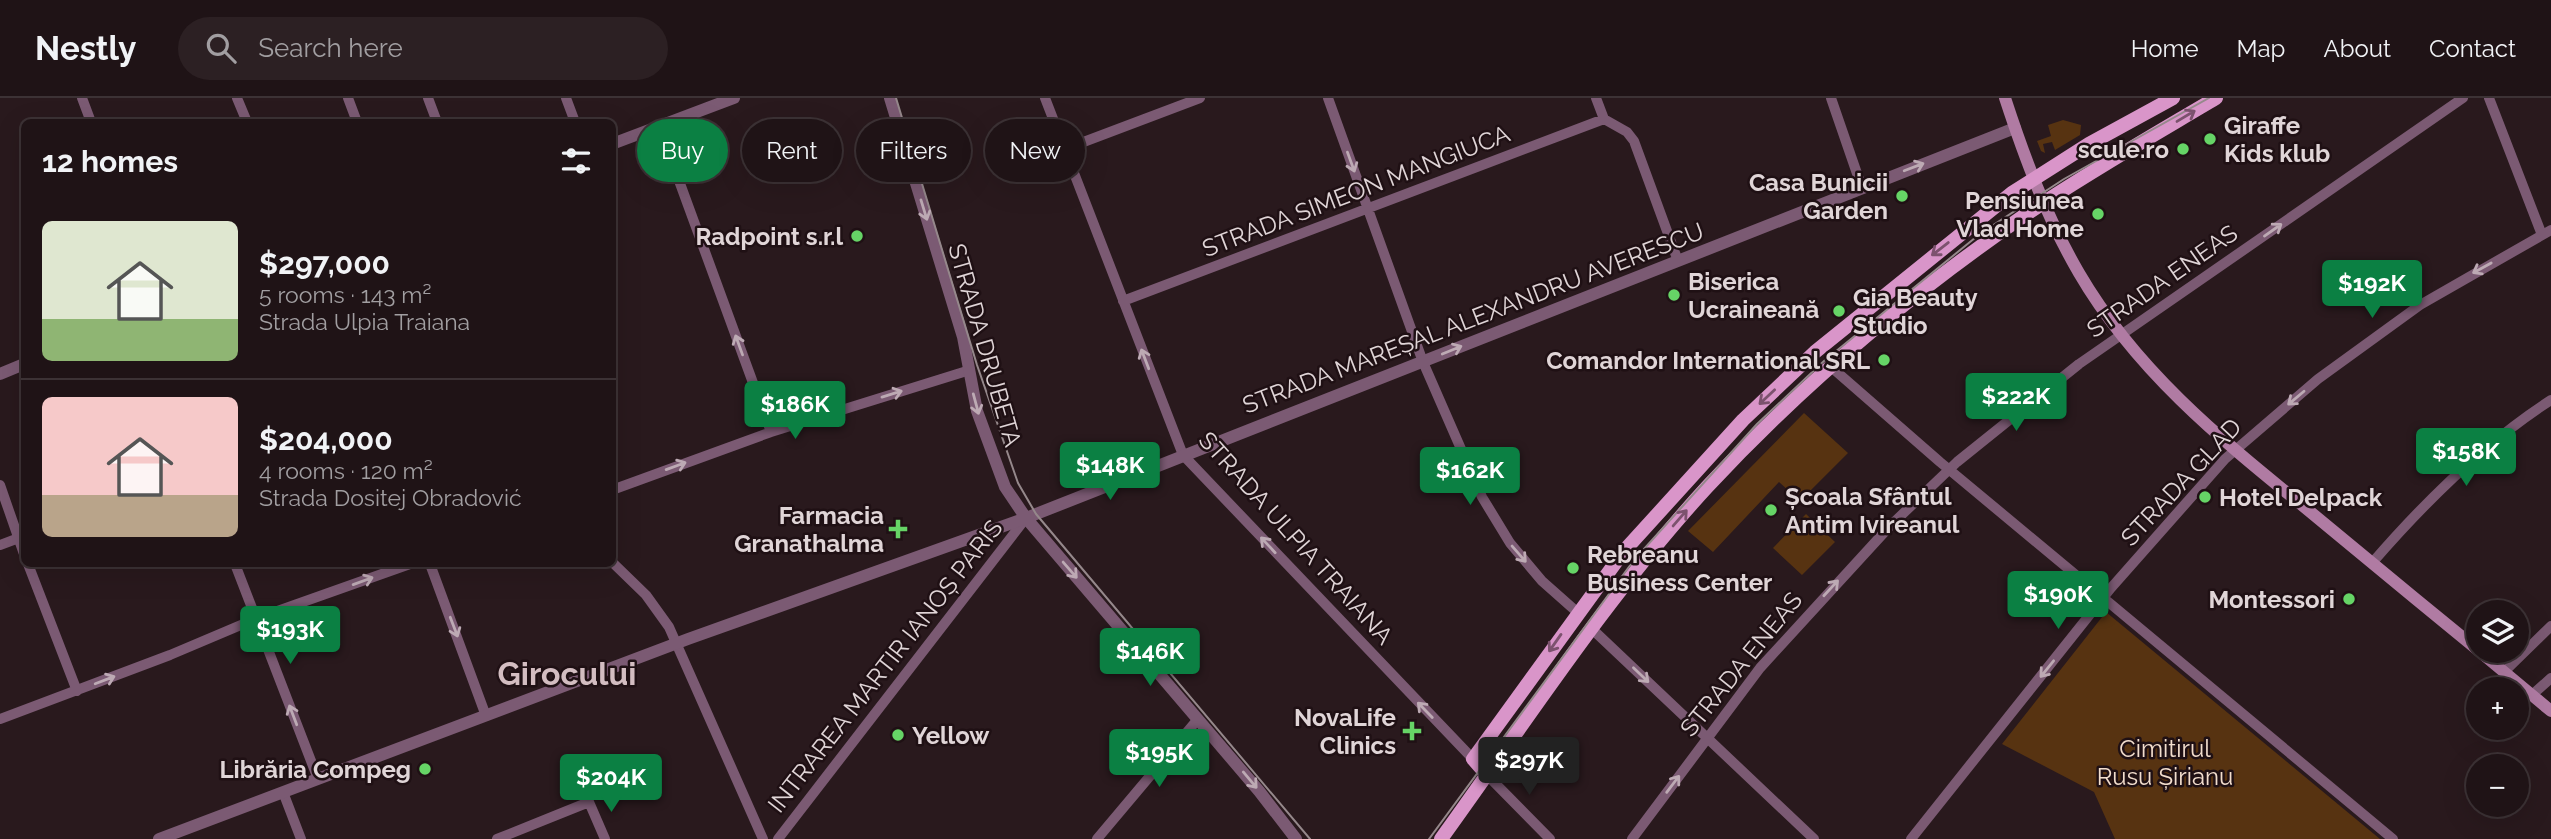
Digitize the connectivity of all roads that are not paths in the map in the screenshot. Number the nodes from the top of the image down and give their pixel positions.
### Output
1 (82, 98) edge
2 (237, 98) edge
3 (348, 98) edge
4 (428, 98) edge
5 (566, 98) edge
6 (734, 98) edge
7 (890, 98) edge
8 (1045, 98) edge
9 (1200, 98) edge
10 (1328, 98) edge
11 (1596, 98) edge
12 (1831, 98) edge
13 (2005, 98) edge
14 (2173, 98) edge
15 (2216, 98) edge
16 (2463, 98) edge
17 (2489, 98) edge
18 (712, 102) edge
19 (90, 119) edge
20 (246, 119) edge
21 (356, 119) edge
22 (436, 119) edge
23 (574, 119) edge
24 (674, 119) edge
25 (1053, 119) edge
26 (1604, 119) junction
27 (2015, 128) junction
28 (637, 134) edge
29 (1085, 141) edge
30 (616, 142) edge
31 (2033, 178) junction
32 (679, 182) edge
33 (1078, 182) edge
34 (1862, 188) junction
35 (2044, 203) junction
36 (1368, 211) junction
37 (2546, 232) edge
38 (1678, 261) junction
39 (1123, 301) junction
40 (2122, 334) junction
41 (1423, 362) junction
42 (21, 365) edge
43 (1830, 366) junction
44 (970, 370) junction
45 (0, 374) edge
46 (2551, 400) edge
47 (771, 432) junction
48 (2234, 450) junction
49 (1183, 455) junction
50 (1949, 469) junction
51 (0, 485) edge
52 (616, 489) edge
53 (1026, 518) junction
54 (21, 537) edge
55 (0, 545) edge
56 (2372, 563) junction
57 (616, 566) edge
58 (29, 567) edge
59 (236, 567) edge
60 (402, 567) edge
61 (431, 567) edge
62 (2104, 597) junction
63 (1577, 612) junction
64 (255, 619) junction
65 (2551, 626) edge
66 (1591, 628) junction
67 (2466, 640) edge
68 (676, 644) junction
69 (2493, 663) edge
70 (2504, 672) junction
71 (2551, 678) edge
72 (77, 691) junction
73 (2532, 695) junction
74 (2551, 711) edge
75 (486, 716) junction
76 (0, 719) edge
77 (1198, 719) junction
78 (1707, 739) junction
79 (1473, 759) junction
80 (1487, 775) junction
81 (318, 779) junction
82 (283, 792) junction
83 (159, 839) edge
84 (301, 839) edge
85 (496, 839) edge
86 (605, 839) edge
87 (764, 839) edge
88 (778, 839) edge
89 (1097, 839) edge
90 (1296, 839) edge
91 (1441, 839) edge
92 (1550, 839) edge
93 (1632, 839) edge
94 (1814, 839) edge
95 (1911, 839) edge
96 (2393, 839) edge

1 - 19 street
2 - 20 street
3 - 21 street
4 - 22 street
5 - 23 street
6 - 18 street
7 -> 44 street, STRADA DRUBETA
8 - 25 street, STRADA ULPIA TRAIANA
9 - 29 street
10 -> 36 street
11 - 26 street
12 - 34 street
13 - 27 main road
14 - 31 main road
35 -> 15 main road
40 -> 16 street, STRADA ENEAS
17 - 37 street
18 - 24 street
26 - 36 street, STRADA SIMEON MANGIUCA
26 - 38 street
27 - 31 main road
34 -> 27 street, STRADA MAREȘAL ALEXANDRU AVERESCU
28 - 30 street
31 - 35 main road
31 -> 63 main road
47 -> 32 street
33 - 39 street, STRADA ULPIA TRAIANA
34 - 38 street, STRADA MAREȘAL ALEXANDRU AVERESCU
35 - 40 main road
35 - 43 main road
36 - 39 street, STRADA SIMEON MANGIUCA
36 - 41 street
37 -> 48 street, STRADA GLAD
41 -> 38 street, STRADA MAREȘAL ALEXANDRU AVERESCU
49 -> 39 street, STRADA ULPIA TRAIANA
40 - 48 main road
40 - 50 street, STRADA ENEAS
41 - 49 street, STRADA MAREȘAL ALEXANDRU AVERESCU
41 -> 63 street
42 - 45 street
43 - 50 street
66 -> 43 main road
47 -> 44 street
44 -> 53 street, STRADA DRUBETA
46 - 56 street
52 -> 47 street
48 - 56 main road
48 - 62 street, STRADA GLAD
49 - 53 street, STRADA MAREȘAL ALEXANDRU AVERESCU
79 -> 49 street, STRADA ULPIA TRAIANA
50 - 62 street
78 -> 50 street, STRADA ENEAS
51 - 54 street
53 - 68 street, STRADA MAREȘAL ALEXANDRU AVERESCU
53 -> 77 street, STRADA DRUBETA
53 - 88 street, INTRAREA MARTIR IANOȘ PARIS
54 - 55 street
56 - 67 main road
57 - 68 street
58 - 72 street
59 - 64 street
64 -> 60 street
61 -> 75 street
62 -> 95 street, STRADA GLAD
62 - 96 street
63 -> 79 main road
72 -> 64 street
81 -> 64 street
65 - 70 street
66 -> 78 street
66 - 80 main road
68 - 75 street, STRADA MAREȘAL ALEXANDRU AVERESCU
68 - 87 street
69 - 70 main road
70 - 73 main road
71 - 73 street
72 - 76 street
73 - 74 main road
75 - 81 street, STRADA MAREȘAL ALEXANDRU AVERESCU
77 - 89 street
77 -> 90 street, STRADA DRUBETA
93 -> 78 street, STRADA ENEAS
78 - 94 street
79 - 80 main road, STRADA ULPIA TRAIANA
80 - 91 main road
80 - 92 street, STRADA ULPIA TRAIANA
81 - 82 street, STRADA MAREȘAL ALEXANDRU AVERESCU
82 - 83 street, STRADA MAREȘAL ALEXANDRU AVERESCU
82 - 84 street
85 - 86 street

